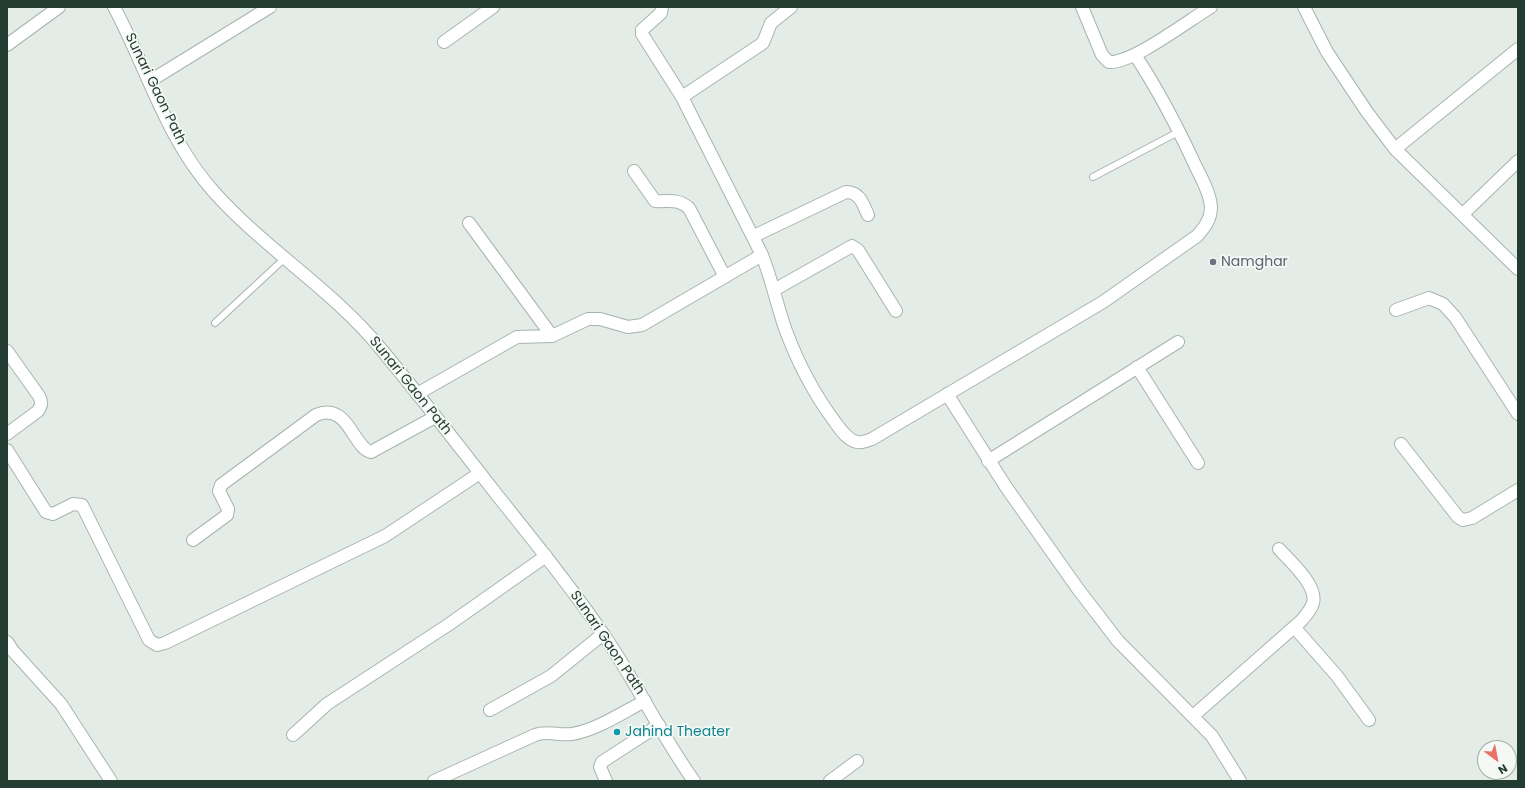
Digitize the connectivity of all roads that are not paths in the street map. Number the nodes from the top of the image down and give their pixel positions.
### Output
1 (59, 7) edge
2 (114, 7) edge
3 (270, 7) edge
4 (493, 7) edge
5 (662, 7) edge
6 (791, 7) edge
7 (1082, 7) edge
8 (1211, 7) edge
9 (1304, 7) edge
10 (444, 42) dead end
11 (7, 45) edge
12 (1518, 49) edge
13 (1135, 55) junction
14 (150, 81) junction
15 (682, 97) junction
16 (1180, 131) junction
17 (1395, 149) junction
18 (1518, 161) edge
19 (634, 171) dead end
20 (1092, 177) dead end
21 (1463, 214) junction
22 (868, 215) dead end
23 (469, 223) dead end
24 (754, 236) junction
25 (762, 255) junction
26 (285, 258) junction
27 (1518, 269) edge
28 (725, 277) junction
29 (774, 290) junction
30 (1396, 310) dead end
31 (896, 311) dead end
32 (215, 323) dead end
33 (552, 336) junction
34 (1178, 342) dead end
35 (7, 351) edge
36 (1137, 367) junction
37 (417, 394) junction
38 (947, 394) junction
39 (1518, 414) edge
40 (435, 417) junction
41 (7, 434) edge
42 (1401, 444) dead end
43 (7, 450) edge
44 (988, 462) junction
45 (1198, 463) dead end
46 (480, 473) junction
47 (1517, 492) edge
48 (193, 540) dead end
49 (1279, 549) dead end
50 (546, 556) junction
51 (1294, 627) junction
52 (603, 634) junction
53 (7, 642) edge
54 (645, 701) junction
55 (490, 710) dead end
56 (1193, 716) junction
57 (1368, 720) dead end
58 (659, 725) junction
59 (293, 735) dead end
60 (857, 761) dead end
61 (110, 781) edge
62 (434, 781) edge
63 (606, 781) edge
64 (694, 781) edge
65 (830, 781) edge
66 (1240, 781) edge

1 - 11 street
2 - 14 street, Sunari Gaon Path
3 - 14 street
4 - 10 street
5 - 15 street
6 - 15 street
7 - 13 street
8 - 13 street
9 - 17 street
12 - 17 street
13 - 16 street
14 - 26 street, Sunari Gaon Path
15 - 24 street
16 - 20 lane
16 - 38 street
17 - 21 street
18 - 21 street
19 - 28 street
21 - 27 street
22 - 24 street
23 - 33 street
24 - 25 street
25 - 28 street
25 - 29 street
26 - 32 lane
26 - 37 street, Sunari Gaon Path
28 - 33 street
29 - 31 street
29 - 38 street
30 - 39 street
33 - 37 street
34 - 36 street
35 - 41 street
36 - 44 street
36 - 45 street
37 - 40 street, Sunari Gaon Path
38 - 44 street
40 - 46 street, Sunari Gaon Path
40 - 48 street
42 - 47 street
43 - 46 street
44 - 56 street
46 - 50 street, Sunari Gaon Path
49 - 51 street
50 - 52 street, Sunari Gaon Path
50 - 59 street
51 - 56 street
51 - 57 street
52 - 54 street, Sunari Gaon Path
52 - 55 street
53 - 61 street
54 - 58 street, Sunari Gaon Path
54 - 62 street
56 - 66 street
58 - 63 street
58 - 64 street, Sunari Gaon Path
60 - 65 street

